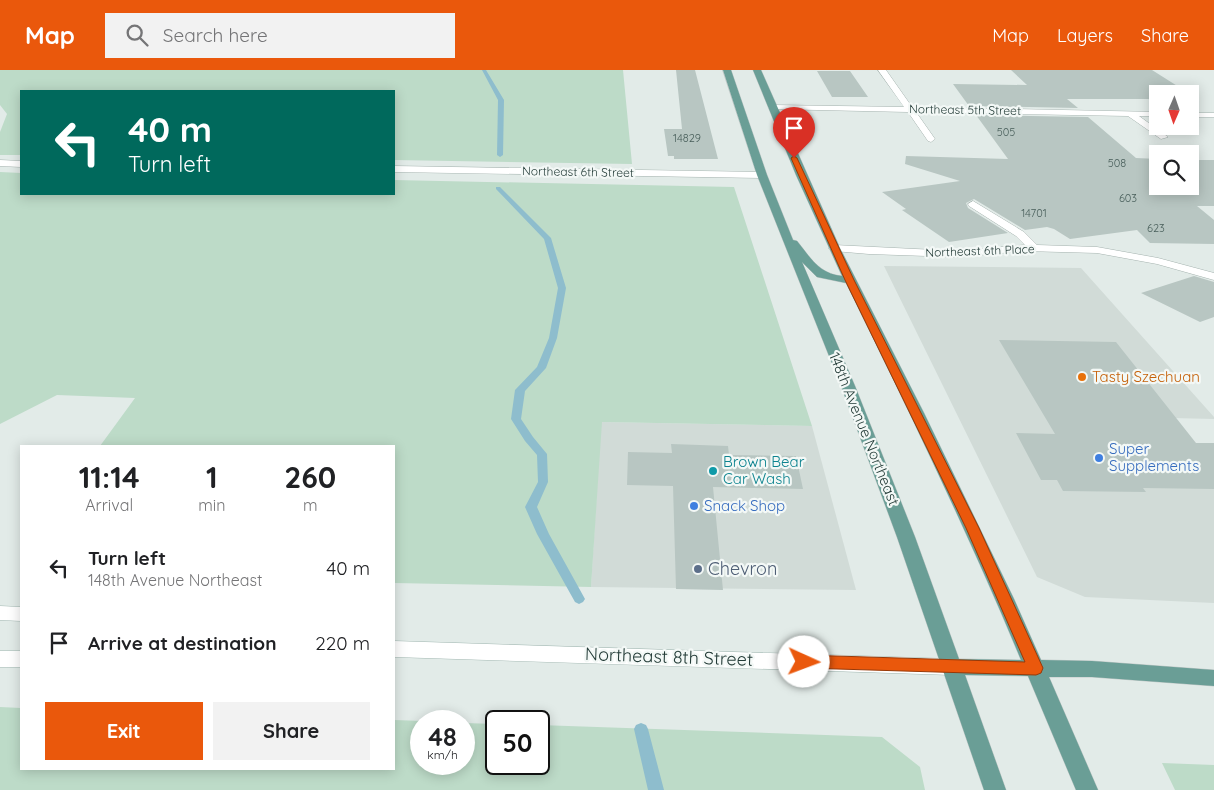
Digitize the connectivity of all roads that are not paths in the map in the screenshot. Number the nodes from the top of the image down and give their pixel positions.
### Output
1 (727, 70) edge
2 (757, 70) edge
3 (882, 70) edge
4 (772, 106) junction
5 (910, 109) junction
6 (1131, 114) junction
7 (1149, 114) edge
8 (1199, 114) edge
9 (1214, 115) edge
10 (1164, 137) dead end
11 (930, 139) dead end
12 (0, 163) edge
13 (20, 164) edge
14 (395, 169) edge
15 (762, 175) junction
16 (973, 204) dead end
17 (786, 234) junction
18 (834, 248) junction
19 (1034, 248) junction
20 (1214, 277) edge
21 (850, 280) junction
22 (0, 613) edge
23 (20, 614) edge
24 (395, 649) edge
25 (0, 659) edge
26 (20, 660) edge
27 (952, 667) junction
28 (1036, 668) junction
29 (1214, 678) edge
30 (995, 790) edge
31 (1087, 790) edge

1 - 15 main road, 148th Avenue Northeast
2 - 4 main road
3 - 5 street
4 - 5 street, Northeast 5th Street
4 - 18 main road
5 - 6 street, Northeast 5th Street
5 - 11 street
6 - 7 street, Northeast 5th Street
6 - 10 street
8 - 9 street
12 - 13 street
14 - 15 street, Northeast 6th Street
15 - 17 main road, 148th Avenue Northeast
16 - 19 street
17 - 21 main road
17 - 27 main road, 148th Avenue Northeast
18 - 19 street, Northeast 6th Place
18 - 21 main road
19 - 20 street, Northeast 6th Place
21 - 28 main road
22 - 23 street
24 - 27 street, Northeast 8th Street
25 - 26 street
27 - 28 main road, Northeast 8th Street
27 - 30 main road, 148th Avenue Northeast
28 - 29 main road, Northeast 8th Street
28 - 31 main road

